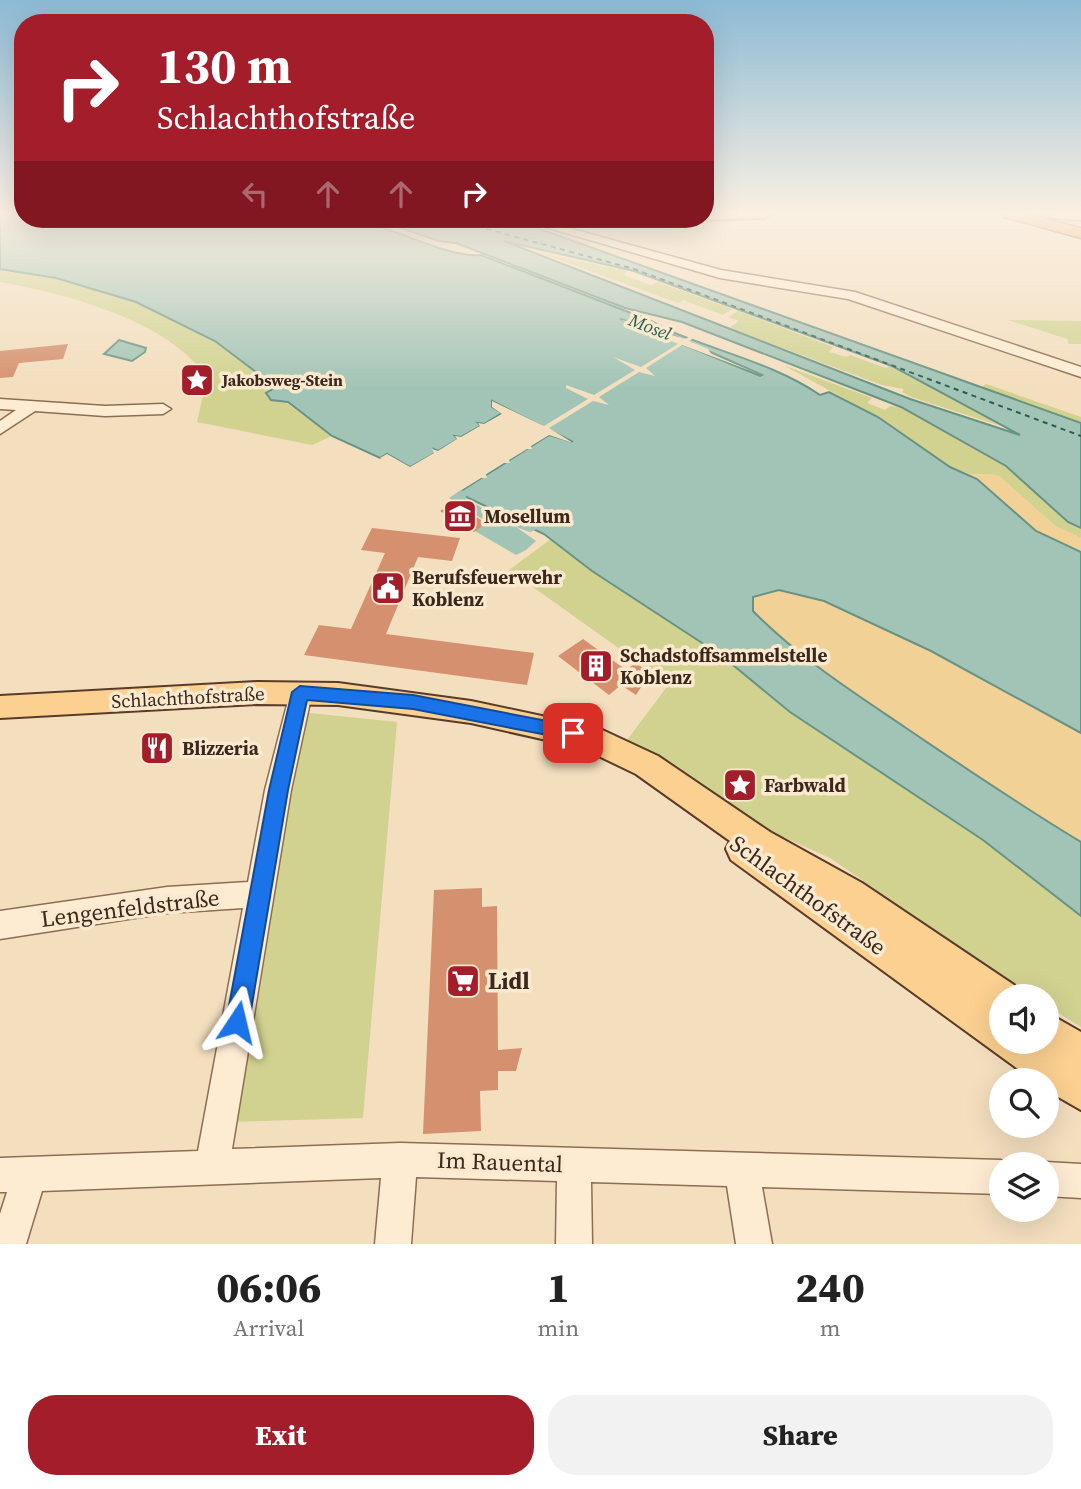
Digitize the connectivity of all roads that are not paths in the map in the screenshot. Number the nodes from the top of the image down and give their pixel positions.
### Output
1 (713, 272) edge
2 (1081, 372) edge
3 (0, 404) edge
4 (29, 408) junction
5 (163, 409) dead end
6 (0, 429) edge
7 (300, 692) junction
8 (0, 707) edge
9 (620, 752) junction
10 (260, 894) junction
11 (0, 925) edge
12 (989, 988) edge
13 (989, 1024) edge
14 (1059, 1025) edge
15 (1081, 1036) edge
16 (1059, 1040) edge
17 (1030, 1054) edge
18 (1081, 1056) edge
19 (1081, 1090) edge
20 (400, 1160) junction
21 (574, 1164) junction
22 (212, 1165) junction
23 (742, 1171) junction
24 (15, 1174) edge
25 (989, 1177) edge
26 (1059, 1179) edge
27 (1081, 1181) edge
28 (8, 1244) edge
29 (393, 1244) edge
30 (574, 1244) edge
31 (754, 1244) edge

1 - 2 street
3 - 4 street
4 - 5 street
4 - 6 street
7 - 8 main road, Schlachthofstraße
7 - 9 main road, Schlachthofstraße
7 - 10 street
9 - 12 main road, Schlachthofstraße
9 - 13 main road, Schlachthofstraße
10 - 11 street, Lengenfeldstraße
10 - 22 street
14 - 15 street
16 - 18 main road
17 - 19 main road
20 - 21 street, Im Rauental
20 - 22 street, Im Rauental
20 - 29 street
21 - 23 street, Im Rauental
21 - 30 street
22 - 24 street, Im Rauental
23 - 25 street, Im Rauental
23 - 31 street
24 - 28 street
26 - 27 street

